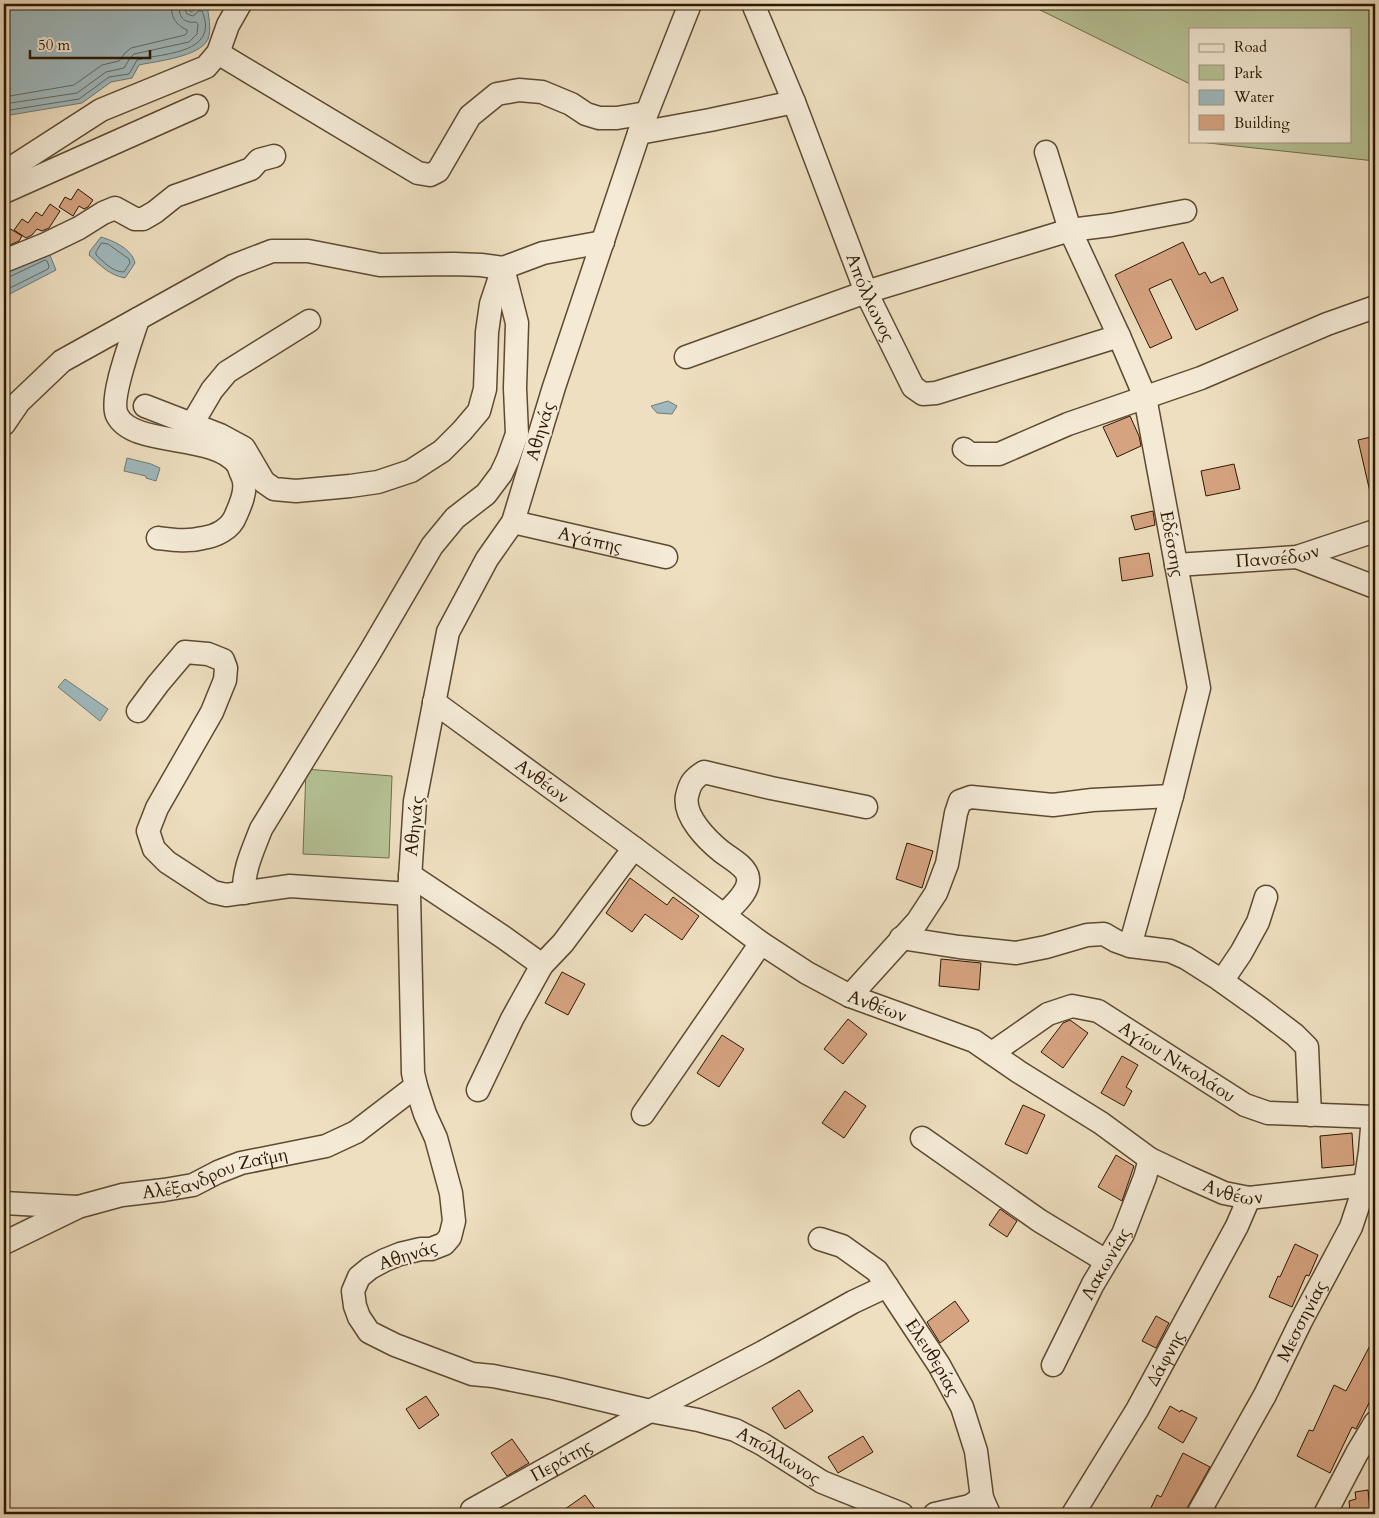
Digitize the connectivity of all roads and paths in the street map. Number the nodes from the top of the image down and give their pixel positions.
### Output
1 (240, 4) edge
2 (690, 4) edge
3 (753, 4) edge
4 (218, 53) junction
5 (794, 102) junction
6 (197, 106) dead end
7 (643, 123) junction
8 (1046, 152) dead end
9 (274, 156) dead end
10 (4, 170) edge
11 (4, 192) edge
12 (1185, 211) dead end
13 (1070, 230) junction
14 (603, 242) junction
15 (4, 261) edge
16 (503, 268) junction
17 (866, 292) junction
18 (1375, 307) edge
19 (138, 319) junction
20 (309, 321) dead end
21 (1118, 336) junction
22 (686, 357) dead end
23 (1144, 397) junction
24 (145, 406) dead end
25 (4, 424) edge
26 (192, 424) junction
27 (964, 449) dead end
28 (513, 522) junction
29 (1375, 531) edge
30 (158, 538) dead end
31 (666, 557) dead end
32 (1297, 558) junction
33 (1176, 565) junction
34 (1375, 587) edge
35 (434, 702) junction
36 (138, 711) dead end
37 (1172, 796) junction
38 (866, 808) dead end
39 (634, 848) junction
40 (409, 885) junction
41 (244, 892) junction
42 (1266, 897) dead end
43 (724, 915) junction
44 (901, 938) junction
45 (761, 943) junction
46 (1130, 946) junction
47 (542, 965) junction
48 (1222, 981) junction
49 (850, 996) junction
50 (992, 1053) junction
51 (416, 1086) junction
52 (478, 1090) dead end
53 (643, 1114) dead end
54 (1310, 1115) junction
55 (1374, 1117) edge
56 (922, 1138) dead end
57 (1150, 1159) junction
58 (1370, 1187) edge
59 (1249, 1198) junction
60 (4, 1203) edge
61 (78, 1207) junction
62 (820, 1240) dead end
63 (4, 1243) edge
64 (1106, 1261) junction
65 (887, 1286) junction
66 (1053, 1365) dead end
67 (650, 1410) junction
68 (1375, 1424) edge
69 (1366, 1456) edge
70 (986, 1506) edge
71 (472, 1510) dead end
72 (902, 1514) edge
73 (935, 1514) edge
74 (1073, 1514) edge
75 (1198, 1514) edge
76 (1325, 1514) edge

1 - 4 street
2 - 7 street, Αθηνάς
3 - 5 street, Απόλλωνος
4 - 7 street
4 - 10 street
5 - 7 street
5 - 17 street, Απόλλωνος
6 - 11 street
7 - 14 street, Αθηνάς
8 - 13 street, Εδέσσης
9 - 15 street
12 - 13 street
13 - 17 street
13 - 21 street, Εδέσσης
14 - 16 street
14 - 28 street, Αθηνάς
16 - 19 street
16 - 26 street
16 - 41 street
17 - 21 street, Απόλλωνος
17 - 22 street
18 - 23 street
19 - 25 street
19 - 30 street
20 - 26 street
21 - 23 street, Εδέσσης
23 - 27 street
23 - 33 street, Εδέσσης
24 - 26 street
28 - 31 street, Αγάπης
28 - 35 street, Αθηνάς
29 - 32 street, Πανσέδων
32 - 33 street, Πανσέδων
32 - 34 street
33 - 37 street, Εδέσσης
35 - 39 street, Ανθέων
35 - 40 street, Αθηνάς
36 - 41 street
37 - 44 street
37 - 46 street, Εδέσσης
38 - 43 street
39 - 43 street, Ανθέων
39 - 47 street
40 - 41 street
40 - 47 street
40 - 51 street, Αθηνάς
42 - 48 street
43 - 45 street, Ανθέων
44 - 46 street
44 - 49 street
45 - 49 street, Ανθέων
45 - 53 street
46 - 48 street
47 - 52 street
48 - 54 street
49 - 50 street, Ανθέων
50 - 54 street, Αγίου Νικολάου
50 - 57 street, Ανθέων
51 - 61 street, Αλέξανδρου Ζαΐμη
51 - 67 street, Αθηνάς
54 - 55 street, Αγίου Νικολάου
55 - 58 street, Μεσσηνίας
56 - 64 street
57 - 59 street, Ανθέων
57 - 64 street, Λακωνίας
58 - 59 street, Ανθέων
58 - 75 street, Μεσσηνίας
59 - 74 street, Δάφνης
60 - 61 street
61 - 63 street, Αλέξανδρου Ζαΐμη
62 - 65 street, Ελευθερίας
64 - 66 street, Λακωνίας
65 - 67 street, Περάτης
65 - 70 street, Ελευθερίας
67 - 71 street, Περάτης
67 - 72 street, Απόλλωνος
68 - 69 street
69 - 76 street
70 - 73 street

